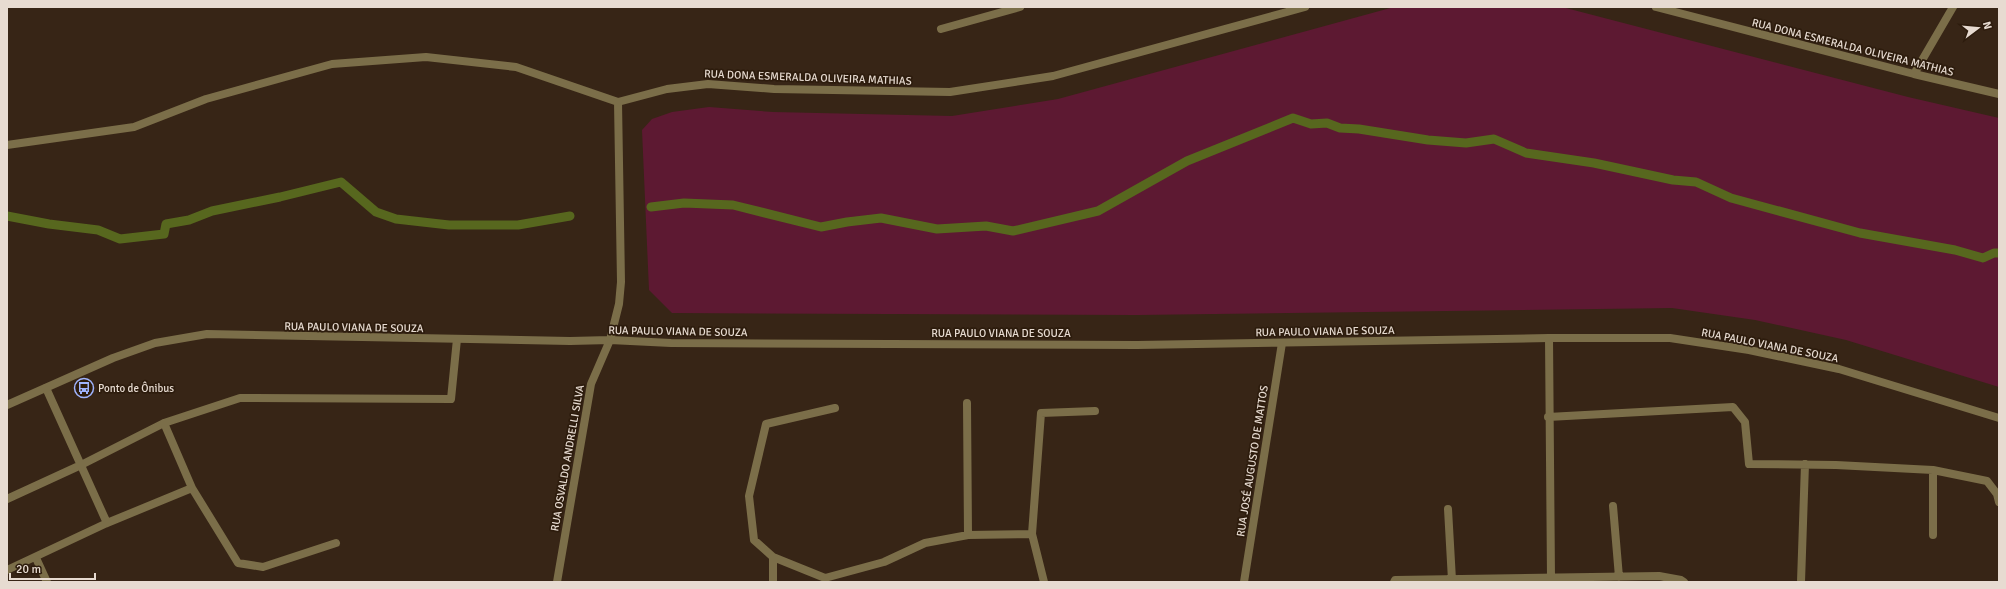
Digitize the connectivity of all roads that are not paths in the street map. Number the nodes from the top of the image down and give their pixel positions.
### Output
1 (1020, 7) edge
2 (1305, 7) edge
3 (1656, 7) edge
4 (1953, 7) edge
5 (941, 29) dead end
6 (1914, 74) junction
7 (1999, 94) edge
8 (618, 102) junction
9 (7, 145) edge
10 (1549, 338) junction
11 (457, 339) junction
12 (610, 340) junction
13 (1282, 343) junction
14 (46, 388) junction
15 (967, 403) dead end
16 (7, 405) edge
17 (835, 408) dead end
18 (1096, 411) dead end
19 (1548, 417) junction
20 (1999, 418) edge
21 (164, 423) junction
22 (1805, 464) junction
23 (81, 465) junction
24 (1933, 470) junction
25 (192, 488) junction
26 (7, 499) edge
27 (1999, 502) edge
28 (1613, 506) dead end
29 (1448, 509) dead end
30 (107, 523) junction
31 (1032, 534) junction
32 (968, 535) junction
33 (1933, 535) dead end
34 (336, 543) dead end
35 (773, 557) junction
36 (36, 558) junction
37 (7, 570) edge
38 (1619, 577) junction
39 (1551, 578) junction
40 (1452, 580) junction
41 (47, 582) edge
42 (556, 582) edge
43 (773, 582) edge
44 (1044, 582) edge
45 (1244, 582) edge
46 (1394, 582) edge
47 (1684, 582) edge
48 (1801, 582) edge

1 - 5 street
2 - 8 street, RUA DONA ESMERALDA OLIVEIRA MATHIAS
3 - 6 street, RUA DONA ESMERALDA OLIVEIRA MATHIAS
4 - 6 street
6 - 7 street, RUA DONA ESMERALDA OLIVEIRA MATHIAS
8 - 9 street
8 - 12 street, RUA OSVALDO ANDRELLI SILVA
10 - 13 street, RUA PAULO VIANA DE SOUZA
10 - 19 street
10 - 20 street, RUA PAULO VIANA DE SOUZA
11 - 12 street, RUA PAULO VIANA DE SOUZA
11 - 14 street, RUA PAULO VIANA DE SOUZA
11 - 21 street
12 - 13 street, RUA PAULO VIANA DE SOUZA
12 - 42 street, RUA OSVALDO ANDRELLI SILVA
13 - 45 street, RUA JOSÉ AUGUSTO DE MATTOS
14 - 16 street, RUA PAULO VIANA DE SOUZA
14 - 23 street
15 - 32 street
17 - 35 street
18 - 31 street
19 - 22 street
19 - 39 street
21 - 23 street
21 - 25 street
22 - 24 street
22 - 48 street
23 - 26 street
23 - 30 street
24 - 27 street
24 - 33 street
25 - 30 street
25 - 34 street
28 - 38 street
29 - 40 street
30 - 36 street
31 - 32 street
31 - 44 street
32 - 35 street
35 - 43 street
36 - 37 street
36 - 41 street
38 - 39 street
38 - 47 street
39 - 40 street
40 - 46 street

